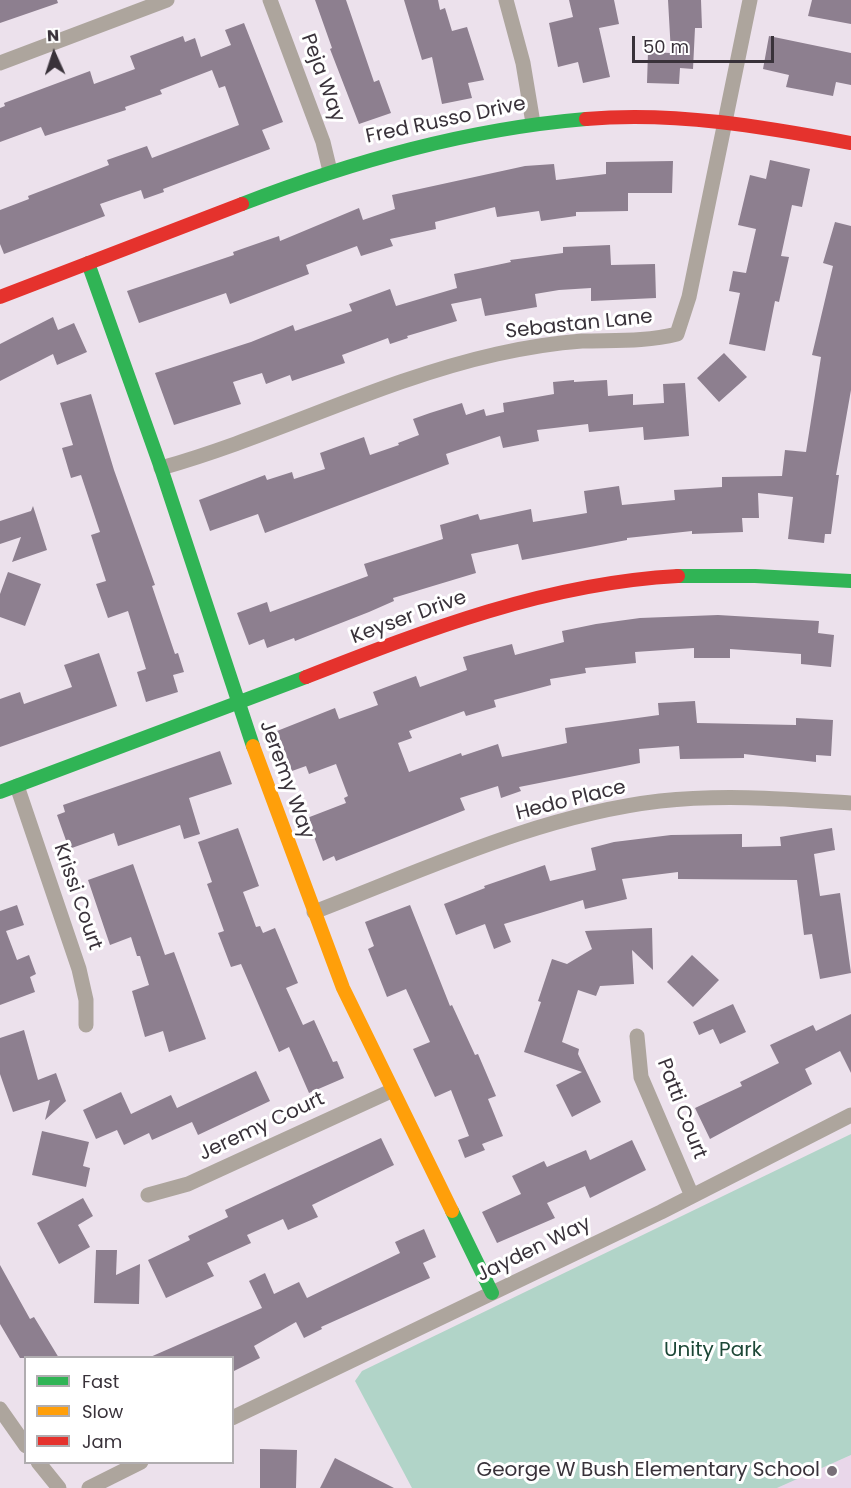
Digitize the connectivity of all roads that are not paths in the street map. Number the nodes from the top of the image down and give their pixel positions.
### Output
1 (167, 0) edge
2 (270, 0) edge
3 (506, 0) edge
4 (750, 0) edge
5 (0, 63) edge
6 (723, 122) junction
7 (533, 123) junction
8 (851, 143) edge
9 (330, 171) junction
10 (88, 263) junction
11 (0, 297) edge
12 (161, 468) junction
13 (851, 581) edge
14 (238, 704) junction
15 (17, 786) junction
16 (0, 792) edge
17 (851, 803) edge
18 (314, 912) junction
19 (86, 1025) dead end
20 (638, 1036) dead end
21 (392, 1091) junction
22 (851, 1115) edge
23 (148, 1195) dead end
24 (692, 1196) junction
25 (492, 1293) junction
26 (0, 1409) edge
27 (234, 1417) edge
28 (24, 1443) edge
29 (40, 1464) edge
30 (137, 1464) edge
31 (59, 1488) edge
32 (89, 1488) edge

1 - 5 street
2 - 9 street, Peja Way
3 - 7 street
4 - 6 street, Sebastan Lane
6 - 7 street, Fred Russo Drive
6 - 8 street, Fred Russo Drive
6 - 12 street, Sebastan Lane
7 - 9 street, Fred Russo Drive
9 - 10 street, Fred Russo Drive
10 - 11 street, Fred Russo Drive
10 - 12 street, Jeremy Way
12 - 14 street, Jeremy Way
13 - 14 street, Keyser Drive
14 - 15 street, Keyser Drive
14 - 18 street, Jeremy Way
15 - 16 street, Keyser Drive
15 - 19 street, Krissi Court
17 - 18 street, Hedo Place
18 - 21 street, Jeremy Way
20 - 24 street, Patti Court
21 - 23 street, Jeremy Court
21 - 25 street, Jeremy Way
22 - 24 street, Jayden Way
24 - 25 street, Jayden Way
25 - 27 street, Jayden Way
26 - 28 street
29 - 31 street
30 - 32 street

